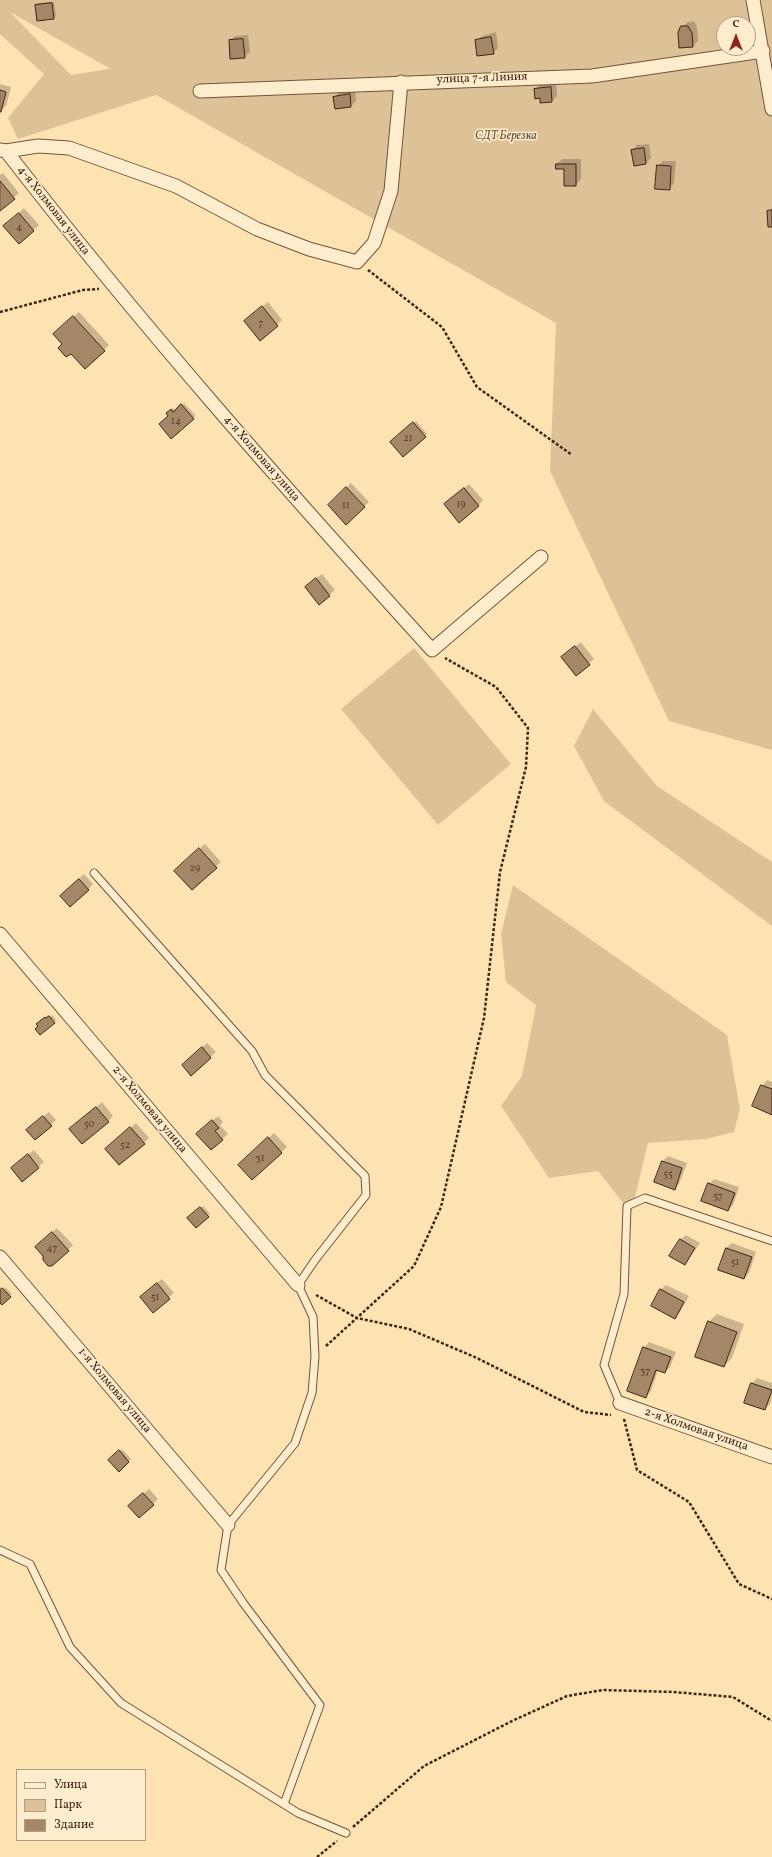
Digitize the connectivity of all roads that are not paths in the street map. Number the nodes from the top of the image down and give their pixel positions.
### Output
1 (753, 0) edge
2 (763, 51) junction
3 (401, 82) junction
4 (200, 91) dead end
5 (772, 109) edge
6 (3, 150) edge
7 (541, 557) dead end
8 (94, 873) dead end
9 (0, 934) edge
10 (772, 1241) edge
11 (0, 1256) edge
12 (298, 1285) junction
13 (620, 1403) joint
14 (772, 1457) edge
15 (228, 1525) junction
16 (0, 1550) edge
17 (284, 1804) junction
18 (346, 1834) road end

1 - 2 street
2 - 3 street, улица 7-я Линия
2 - 5 street
3 - 4 street, улица 7-я Линия
3 - 6 street
6 - 7 street, 4-я Холмовая улица
8 - 12 lane
9 - 12 street, 2-я Холмовая улица
10 - 13 lane
11 - 15 street, 1-я Холмовая улица
12 - 15 lane
13 - 14 street, 2-я Холмовая улица
15 - 17 lane
16 - 17 lane
17 - 18 lane

